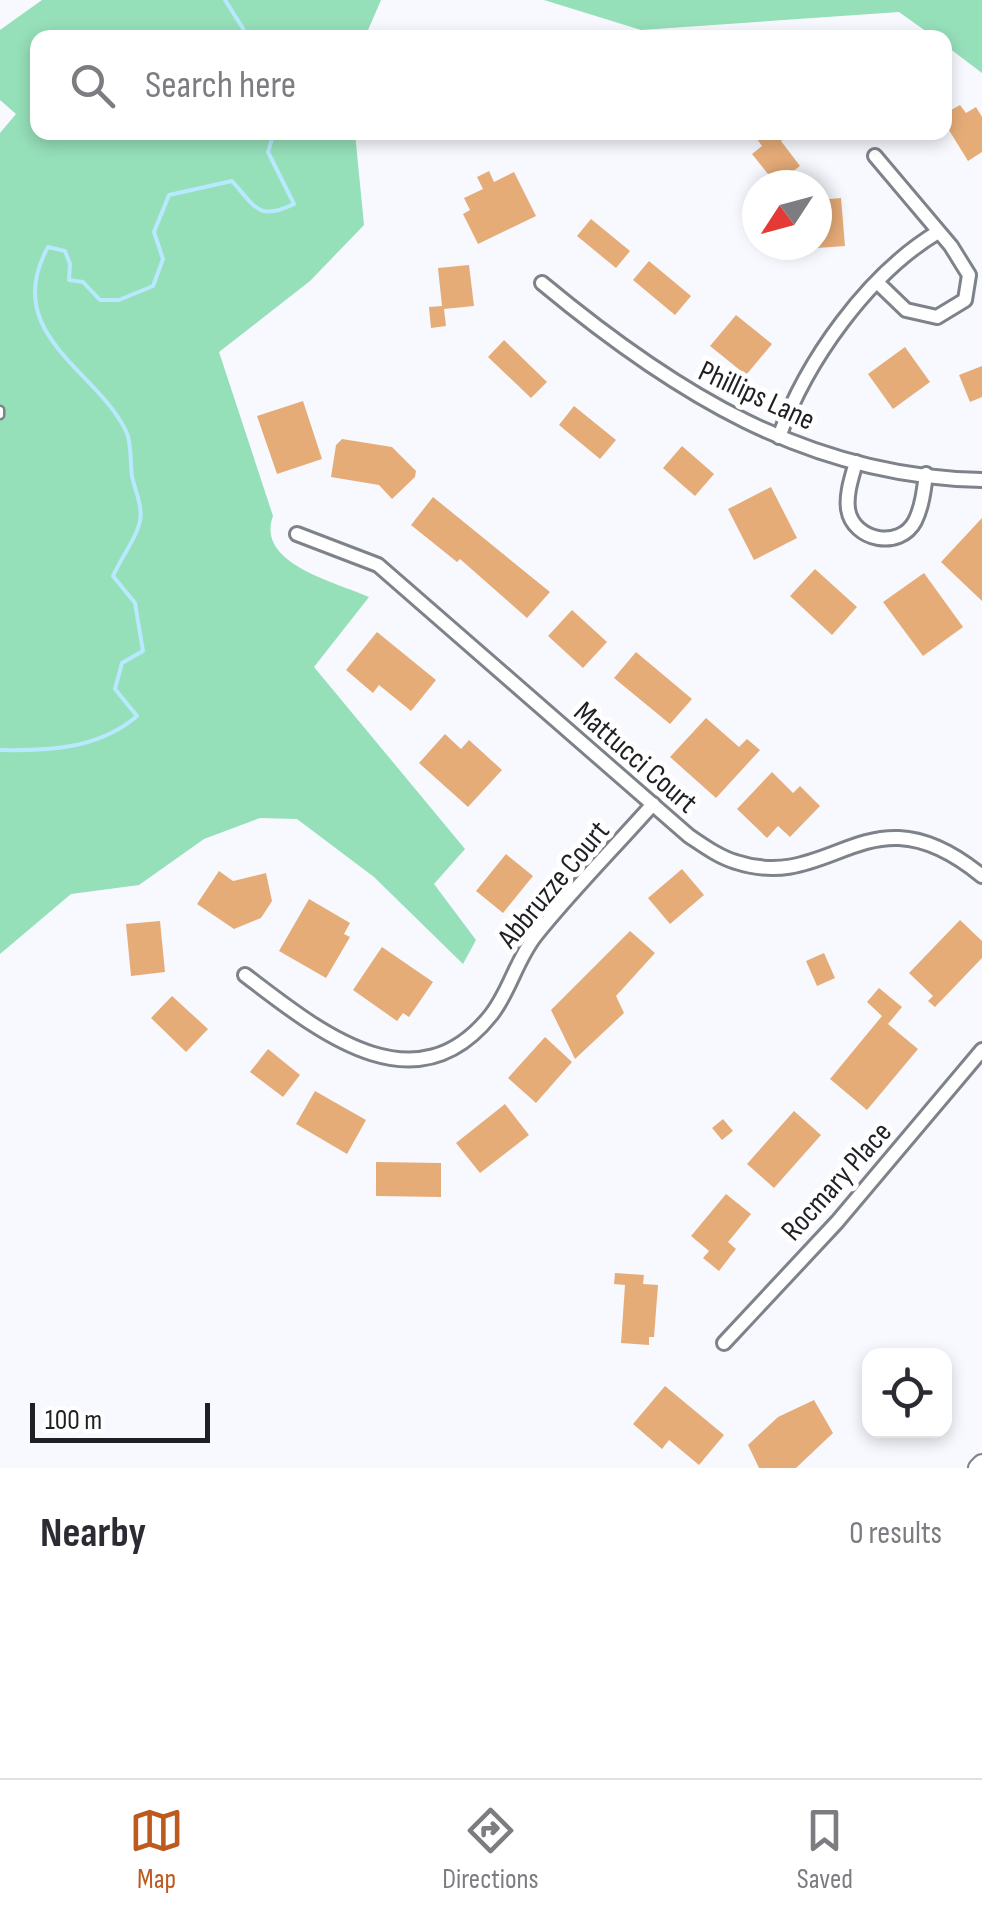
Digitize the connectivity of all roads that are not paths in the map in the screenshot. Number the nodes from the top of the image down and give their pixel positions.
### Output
1 (875, 156) dead end
2 (938, 232) junction
3 (878, 283) junction
4 (542, 284) dead end
5 (779, 436) junction
6 (856, 462) junction
7 (926, 474) junction
8 (982, 480) edge
9 (297, 534) dead end
10 (653, 804) junction
11 (982, 876) edge
12 (245, 975) dead end
13 (982, 1050) edge
14 (724, 1343) dead end

1 - 2 street
2 - 3 street
2 - 3 street
3 - 5 street
4 - 5 street, Phillips Lane
5 - 6 street, Phillips Lane
6 - 7 street, Phillips Lane
6 - 7 street
7 - 8 street, Phillips Lane
9 - 10 street, Mattucci Court
10 - 11 street, Mattucci Court
10 - 12 street, Abbruzze Court
13 - 14 street, Rocmary Place

